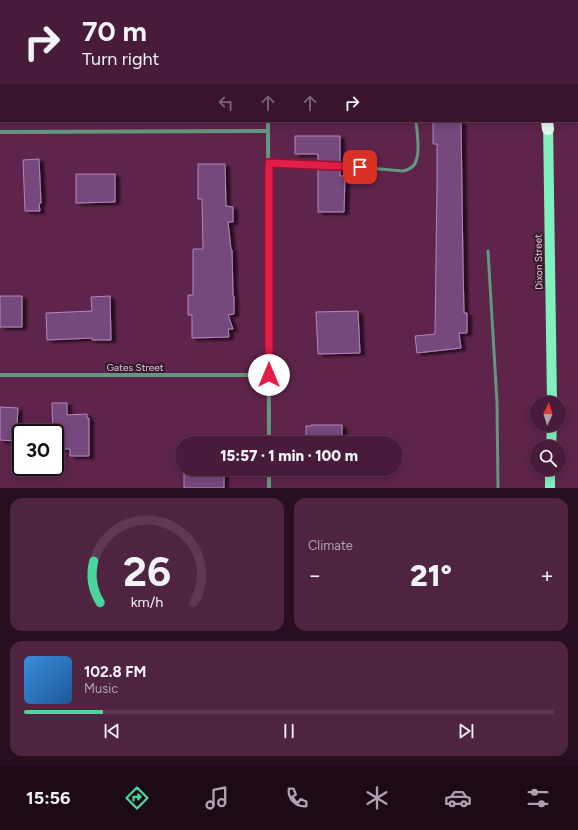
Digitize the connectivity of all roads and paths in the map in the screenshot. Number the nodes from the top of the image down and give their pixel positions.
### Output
1 (268, 122) edge
2 (416, 122) edge
3 (548, 124) edge
4 (268, 130) junction
5 (0, 132) edge
6 (269, 163) junction
7 (488, 251) dead end
8 (0, 374) edge
9 (269, 375) junction
10 (552, 396) edge
11 (269, 436) edge
12 (269, 476) edge
13 (550, 476) edge
14 (269, 488) edge
15 (498, 488) edge
16 (550, 488) edge

1 - 4 street
2 - 6 lane
3 - 10 main road, Dixon Street
4 - 5 street
4 - 6 street
6 - 9 street
7 - 15 lane
8 - 9 street, Gates Street
9 - 11 street
12 - 14 street
13 - 16 main road

